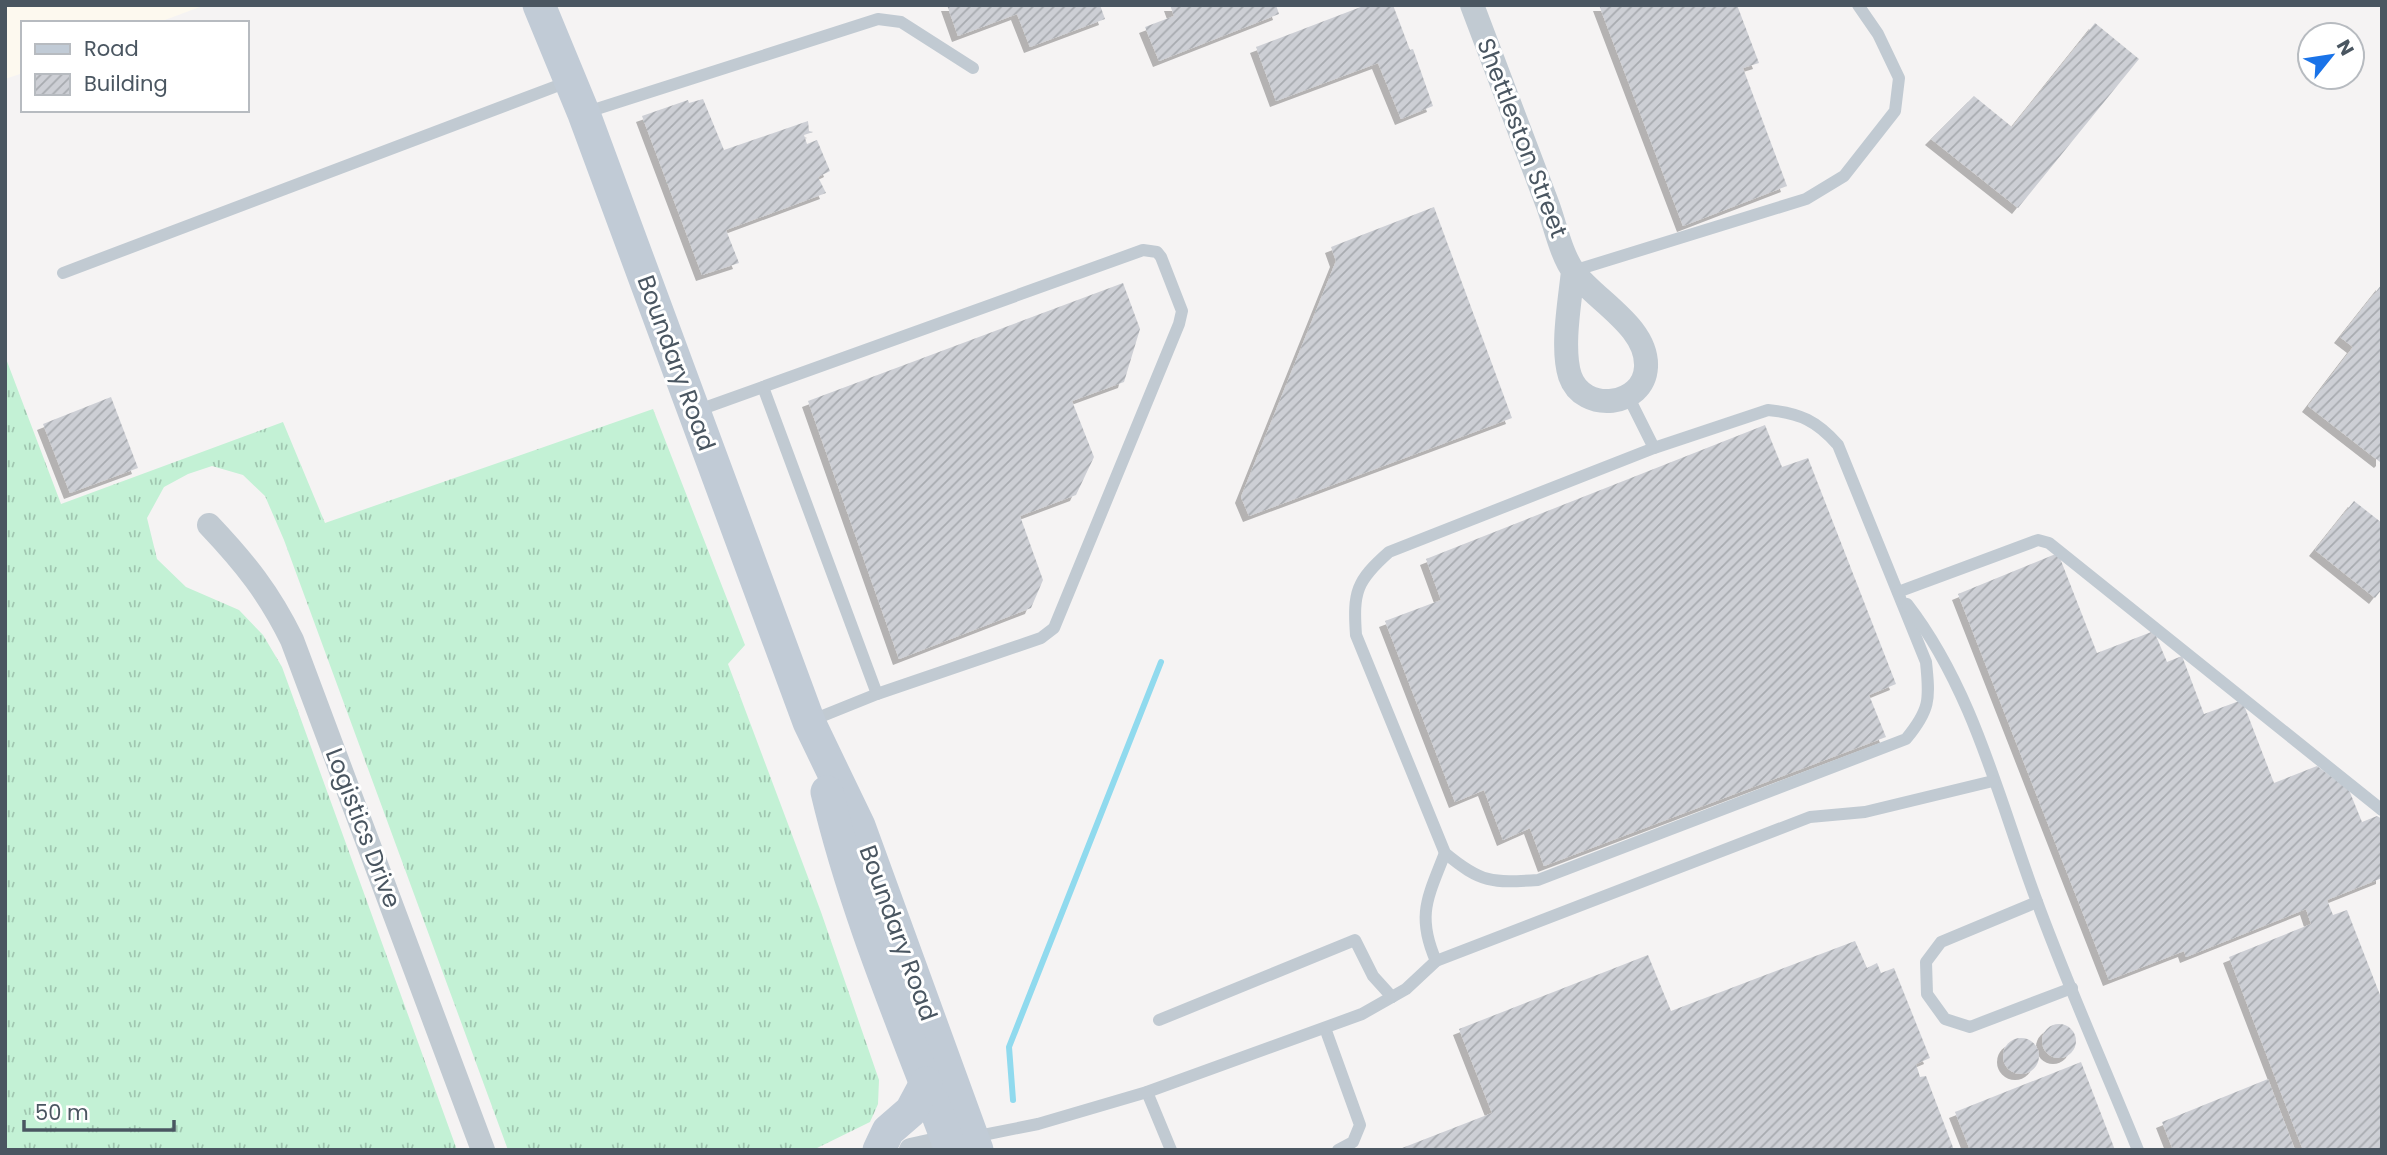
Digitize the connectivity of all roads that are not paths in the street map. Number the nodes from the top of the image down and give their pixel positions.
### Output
1 (539, 5) edge
2 (1472, 5) edge
3 (1858, 5) edge
4 (973, 68) dead end
5 (570, 81) junction
6 (584, 114) junction
7 (1573, 271) junction
8 (63, 273) dead end
9 (763, 387) junction
10 (1628, 396) junction
11 (694, 411) junction
12 (1654, 448) junction
13 (209, 525) dead end
14 (1898, 592) junction
15 (877, 694) junction
16 (809, 722) junction
17 (1993, 780) junction
18 (2382, 810) edge
19 (1446, 853) junction
20 (2036, 902) junction
21 (1436, 961) junction
22 (2072, 988) junction
23 (1392, 997) junction
24 (1159, 1020) dead end
25 (1325, 1028) junction
26 (926, 1083) junction
27 (1147, 1093) junction
28 (962, 1144) edge
29 (484, 1150) edge
30 (879, 1150) edge
31 (911, 1150) edge
32 (1171, 1150) edge
33 (1338, 1150) edge
34 (2138, 1150) edge

1 - 5 main road, Boundary Road
2 - 7 street, Shettleston Street
3 - 7 lane
4 - 6 lane
5 - 6 main road, Boundary Road
5 - 8 lane
6 - 11 main road, Boundary Road
7 - 10 street, Shettleston Street
7 - 10 street, Shettleston Street
9 - 11 lane
9 - 15 lane
9 - 15 lane
10 - 12 lane
11 - 16 main road, Boundary Road
12 - 14 lane
12 - 19 lane
13 - 29 street, Logistics Drive
14 - 17 lane
14 - 18 lane
14 - 19 lane
15 - 16 lane
16 - 26 main road, Boundary Road
16 - 28 main road, Boundary Road
17 - 20 lane
17 - 21 lane
19 - 21 lane
20 - 22 lane
20 - 22 lane
21 - 23 lane
22 - 34 lane
23 - 24 lane
23 - 25 lane
25 - 27 lane
25 - 33 lane
26 - 28 main road, Boundary Road
26 - 30 main road
27 - 28 lane
27 - 32 lane
28 - 31 street

